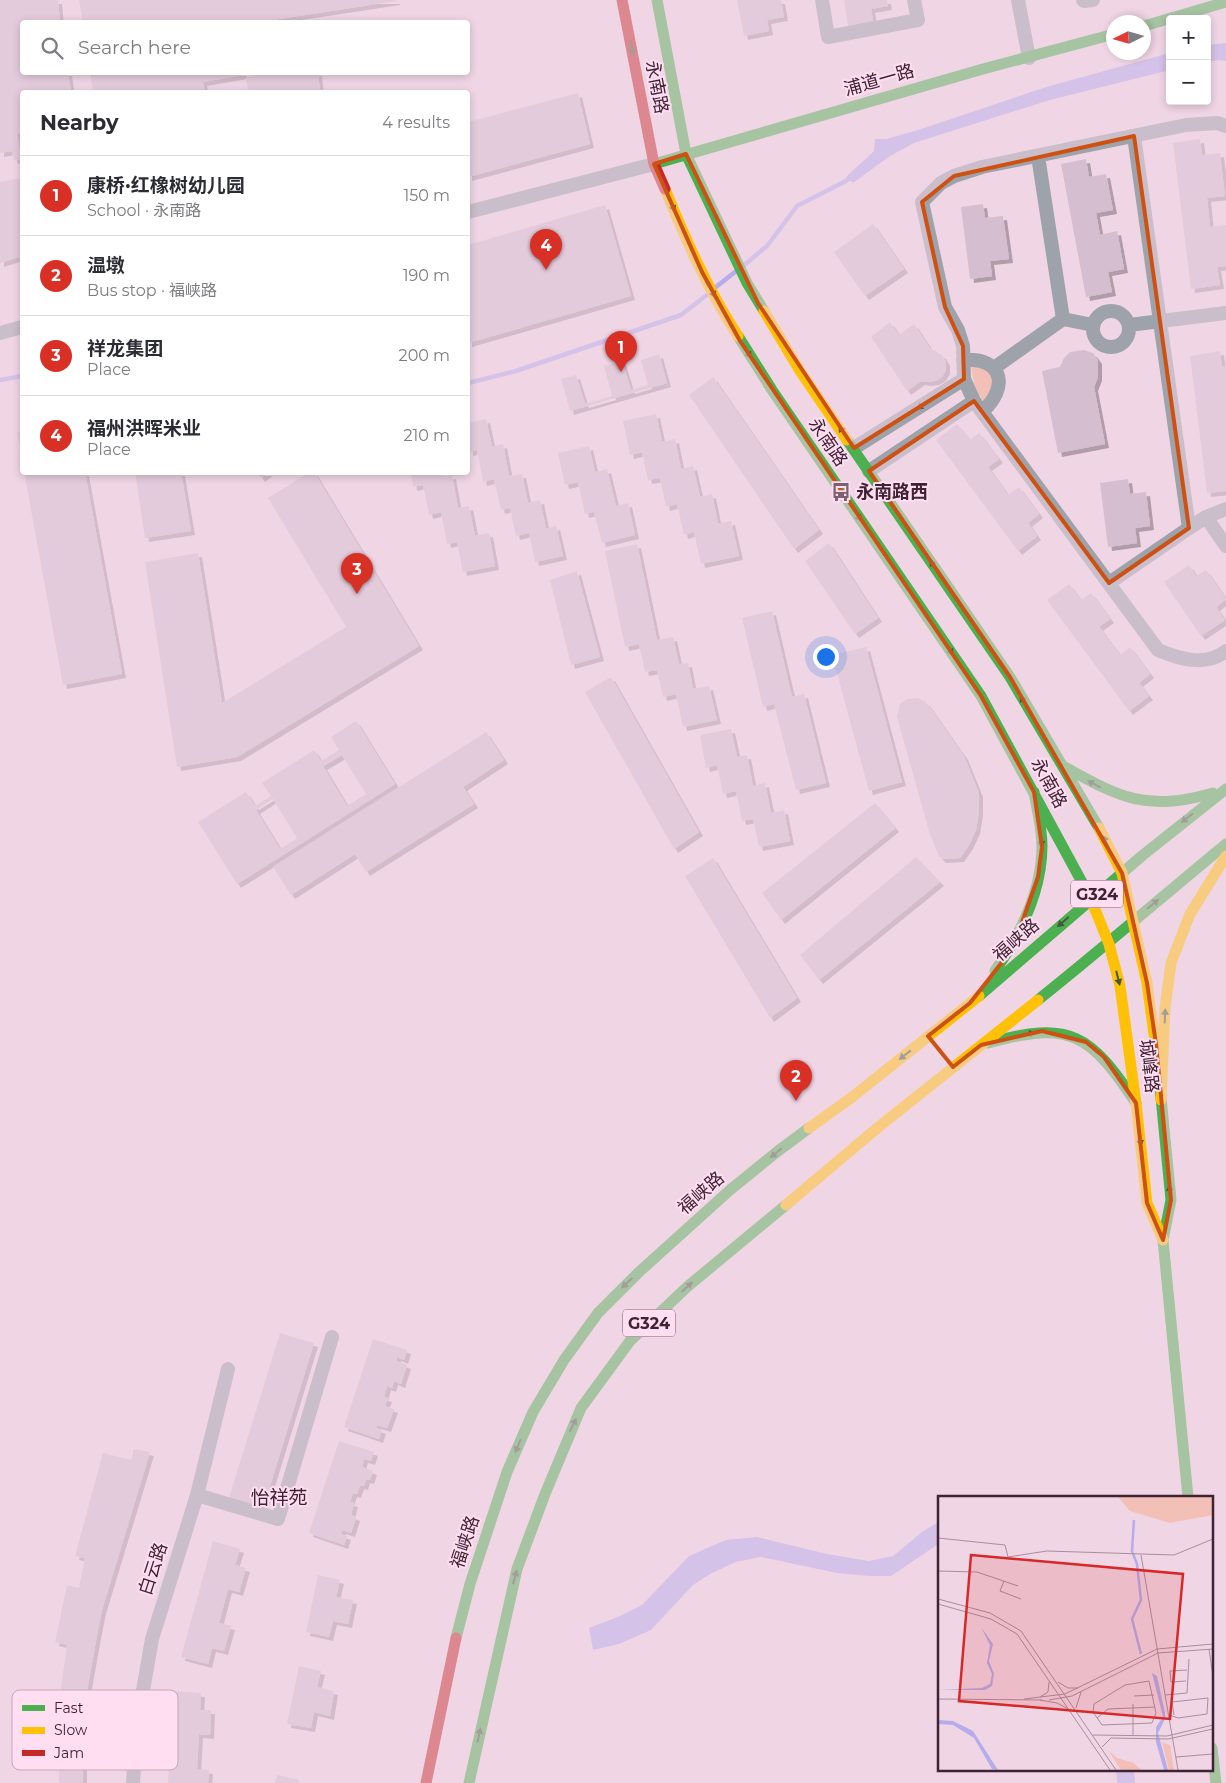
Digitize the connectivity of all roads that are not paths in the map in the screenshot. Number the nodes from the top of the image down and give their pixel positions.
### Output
1 (622, 0) edge
2 (657, 0) edge
3 (822, 0) edge
4 (914, 0) edge
5 (1018, 0) edge
6 (1083, 0) edge
7 (1093, 0) edge
8 (1226, 2) edge
9 (1192, 6) edge
10 (1151, 23) edge
11 (1106, 36) edge
12 (1029, 58) junction
13 (1226, 126) edge
14 (1134, 136) junction
15 (686, 154) junction
16 (1038, 156) junction
17 (654, 164) junction
18 (470, 211) edge
19 (1226, 313) edge
20 (1063, 318) junction
21 (1160, 322) junction
22 (1093, 325) junction
23 (1129, 325) junction
24 (20, 328) edge
25 (0, 333) edge
26 (963, 360) junction
27 (994, 368) junction
28 (964, 379) junction
29 (978, 407) junction
30 (854, 448) junction
31 (869, 472) junction
32 (1226, 509) edge
33 (1206, 517) junction
34 (1189, 528) junction
35 (1226, 546) edge
36 (1109, 583) junction
37 (1226, 651) edge
38 (1063, 766) junction
39 (1226, 789) edge
40 (1034, 792) junction
41 (1226, 844) edge
42 (1226, 856) edge
43 (1122, 873) junction
44 (1091, 899) junction
45 (1133, 921) junction
46 (1109, 944) junction
47 (970, 1003) junction
48 (981, 1045) junction
49 (1142, 1046) junction
50 (1161, 1100) junction
51 (1136, 1103) junction
52 (1163, 1240) junction
53 (332, 1337) dead end
54 (228, 1369) dead end
55 (197, 1495) junction
56 (1188, 1496) edge
57 (143, 1690) edge
58 (1214, 1766) edge
59 (134, 1770) edge
60 (133, 1783) edge
61 (426, 1783) edge
62 (469, 1783) edge
63 (1216, 1783) edge

1 -> 17 main road, 永南路
2 - 15 main road, 城峰路
3 - 4 street
5 - 12 street
6 - 7 street
8 - 9 main road
9 - 10 main road
11 - 12 main road, 浦道一路
12 - 15 main road, 浦道一路
13 - 14 street
14 - 16 street
14 - 21 street
15 - 17 main road, 浦道一路
30 -> 15 main road, 城峰路
16 - 20 street
16 - 26 street
17 - 18 street
17 -> 40 main road, 永南路
19 - 21 street
20 - 22 street
20 - 27 street
21 - 23 street
21 - 34 street
22 - 23 street
22 - 23 street
24 - 25 street
26 - 27 street
26 - 28 street
27 - 29 street
28 - 29 street
28 -> 30 street
29 - 31 street
29 - 36 street
30 - 31 main road, 城峰路
38 -> 31 main road, 城峰路
32 - 33 street
33 - 34 street
33 - 35 street
34 - 36 street
36 - 37 street
39 -> 38 main road
43 -> 38 main road, 城峰路
39 -> 43 main road, 福峡路 / G324
40 - 44 main road, 永南路
40 -> 47 main road
45 -> 41 main road, G324
50 -> 42 main road
43 - 44 main road, 福峡路 / G324
43 - 45 main road, 城峰路
44 - 46 main road, 城峰路
44 -> 47 main road, 福峡路 / G324
45 - 46 main road, G324
45 - 49 main road, 城峰路
46 - 48 main road, G324
46 -> 49 main road, 城峰路
47 -> 61 main road, 福峡路 / G324
48 -> 51 main road
62 -> 48 main road, G324
49 - 50 main road, 城峰路
49 - 51 main road, 城峰路
52 -> 50 main road, 城峰路
51 -> 52 main road, 城峰路
52 - 56 main road, 城峰路
53 - 55 street
54 - 55 street, 白云路
55 - 57 street, 白云路
58 - 63 main road
59 - 60 street, 白云路

